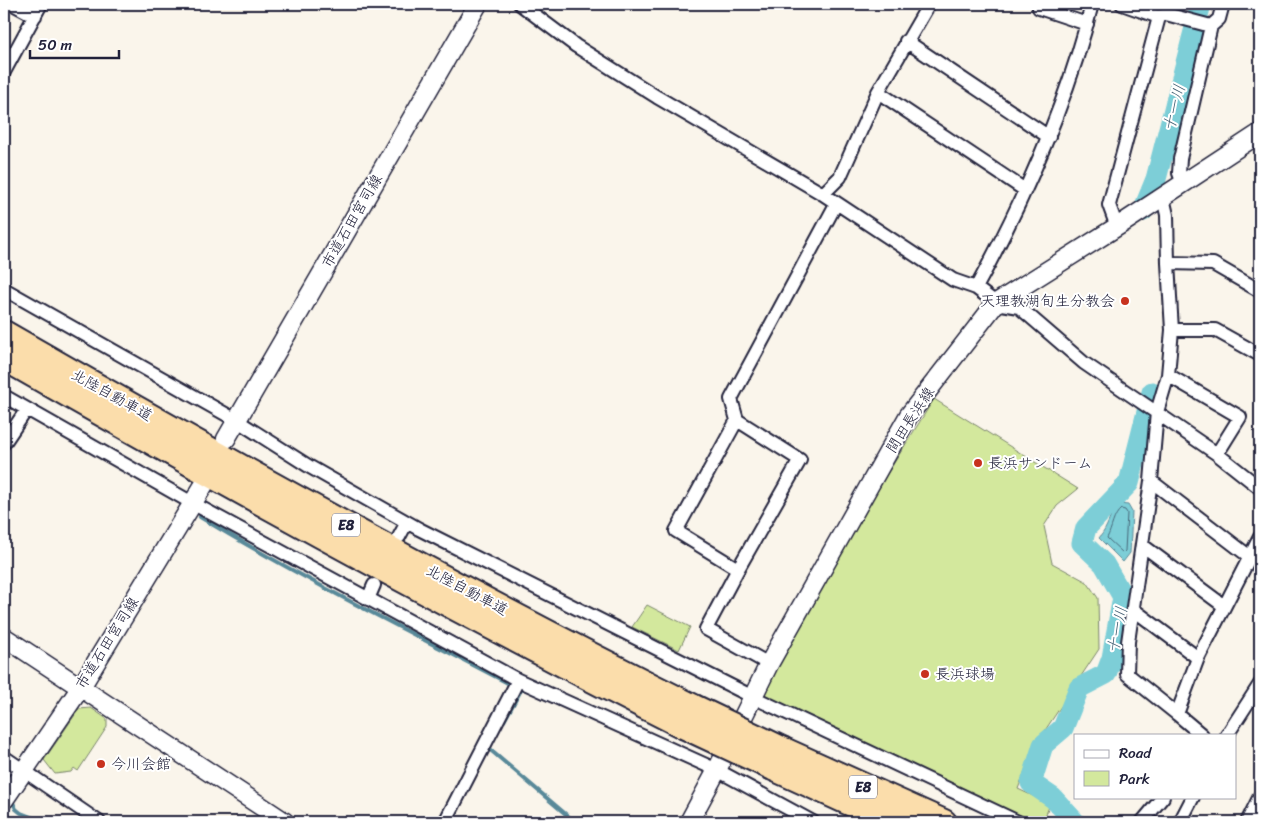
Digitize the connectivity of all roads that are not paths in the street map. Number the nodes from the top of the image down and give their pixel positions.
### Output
1 (13, 4) edge
2 (41, 4) edge
3 (478, 4) edge
4 (520, 4) edge
5 (929, 4) edge
6 (1040, 4) edge
7 (1092, 4) edge
8 (1122, 4) edge
9 (1223, 4) edge
10 (35, 16) junction
11 (1159, 17) junction
12 (1087, 24) junction
13 (1212, 26) junction
14 (906, 41) junction
15 (4, 72) edge
16 (878, 92) junction
17 (1260, 133) edge
18 (1049, 137) junction
19 (1183, 184) junction
20 (1025, 190) junction
21 (823, 194) junction
22 (1164, 200) junction
23 (836, 204) junction
24 (1121, 224) junction
25 (1168, 264) junction
26 (976, 288) junction
27 (4, 289) edge
28 (1260, 291) edge
29 (996, 302) junction
30 (1172, 330) junction
31 (4, 333) edge
32 (1260, 355) edge
33 (4, 358) edge
34 (1168, 375) junction
35 (4, 396) edge
36 (27, 409) junction
37 (1157, 412) junction
38 (236, 420) junction
39 (737, 420) junction
40 (226, 439) dead end
41 (4, 443) edge
42 (1217, 454) junction
43 (1151, 481) junction
44 (205, 483) dead end
45 (1260, 488) edge
46 (194, 504) junction
47 (406, 522) junction
48 (399, 537) dead end
49 (1260, 537) edge
50 (1142, 545) junction
51 (1250, 556) junction
52 (738, 569) junction
53 (374, 585) dead end
54 (368, 599) junction
55 (1224, 606) junction
56 (1134, 610) junction
57 (4, 637) edge
58 (1198, 658) junction
59 (769, 664) junction
60 (518, 680) junction
61 (1260, 684) edge
62 (81, 687) junction
63 (753, 697) junction
64 (1177, 714) junction
65 (689, 716) junction
66 (1195, 733) edge
67 (1228, 734) edge
68 (4, 757) edge
69 (778, 759) junction
70 (717, 770) junction
71 (24, 771) junction
72 (7, 796) edge
73 (1260, 796) edge
74 (1161, 798) edge
75 (1192, 798) edge
76 (99, 822) edge
77 (285, 822) edge
78 (445, 822) edge
79 (689, 822) edge
80 (813, 822) edge
81 (891, 822) edge
82 (944, 822) edge
83 (1018, 822) edge
84 (1142, 822) edge
85 (1180, 822) edge
86 (1247, 822) edge

1 - 10 street
2 - 10 street
3 - 38 street, 市道石田宮司線
4 - 21 street
5 - 14 street
6 - 12 street
7 - 12 street
8 - 11 street
9 - 13 street
10 - 15 street
11 - 13 street
11 - 24 street
12 - 18 street
13 - 19 street
14 - 16 street
14 - 18 street
16 - 20 street
16 - 21 street
17 - 19 street, 間田長浜線
18 - 20 street
19 - 22 street, 間田長浜線
20 - 26 street
21 - 23 street
22 - 24 street, 間田長浜線
22 - 25 street
23 - 26 street
23 - 39 street
24 - 29 street, 間田長浜線
25 - 28 street
25 - 30 street
26 - 29 street
27 - 38 street
29 - 37 street
29 - 59 street, 間田長浜線
30 - 32 street
30 - 34 street
31 - 65 highway, 北陸自動車道 / E8
33 - 65 highway, 北陸自動車道 / E8
34 - 37 street
34 - 42 street
35 - 36 street
36 - 41 street
36 - 46 street
37 - 42 street
37 - 43 street
38 - 40 street, 市道石田宮司線
38 - 47 street
39 - 52 street
39 - 52 street
42 - 45 street
43 - 50 street
43 - 51 street
44 - 46 street, 市道石田宮司線
46 - 54 street
46 - 62 street, 市道石田宮司線
47 - 48 street
47 - 63 street
49 - 51 street
50 - 55 street
50 - 56 street
51 - 55 street
52 - 59 street
53 - 54 street
54 - 60 street
55 - 58 street
56 - 58 street
56 - 64 street
57 - 62 street
58 - 64 street
59 - 63 street, 間田長浜線
60 - 70 street
60 - 78 street
61 - 67 street
62 - 71 street, 市道石田宮司線
62 - 77 street
63 - 70 street, 間田長浜線
63 - 83 street
64 - 66 street
65 - 69 highway, 北陸自動車道 / E8, bridge
68 - 71 street
69 - 81 highway, 北陸自動車道 / E8
69 - 82 highway, 北陸自動車道 / E8
70 - 79 street, 間田長浜線
70 - 80 street
71 - 72 street, 市道石田宮司線
71 - 76 street
73 - 86 street
74 - 84 street
75 - 85 street

